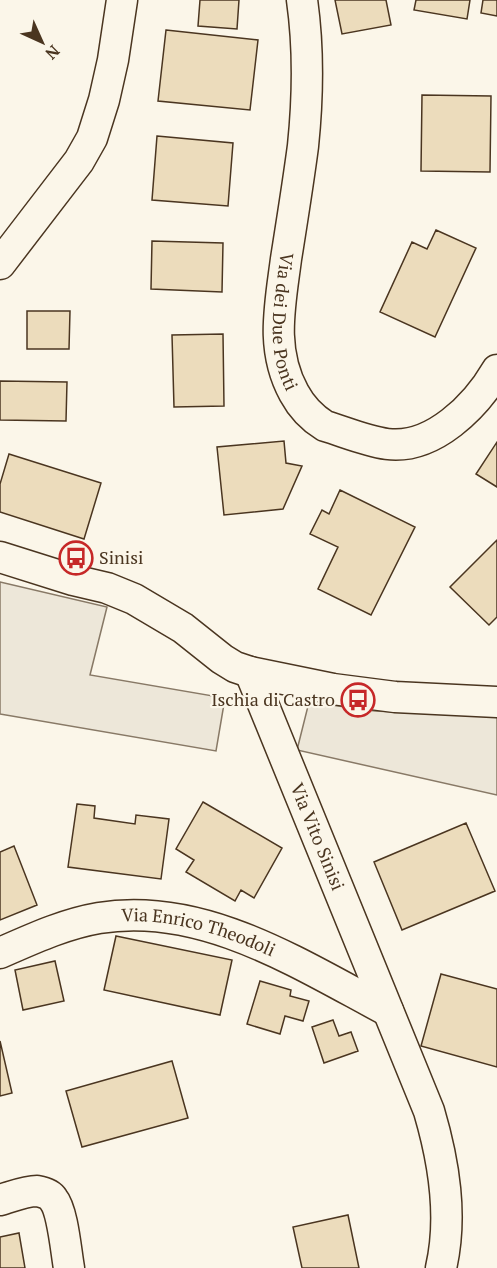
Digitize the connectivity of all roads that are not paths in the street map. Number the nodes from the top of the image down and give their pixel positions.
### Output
1 (122, 0) edge
2 (302, 0) edge
3 (0, 264) edge
4 (497, 370) edge
5 (0, 557) edge
6 (249, 672) junction
7 (497, 702) edge
8 (0, 953) edge
9 (388, 1011) junction
10 (0, 1200) edge
11 (69, 1268) edge
12 (441, 1268) edge

1 - 3 street
2 - 4 street, Via dei Due Ponti
5 - 6 street
6 - 7 street
6 - 9 street, Via Vito Sinisi
8 - 9 street, Via Enrico Theodoli
9 - 12 street, Via Vito Sinisi
10 - 11 street

